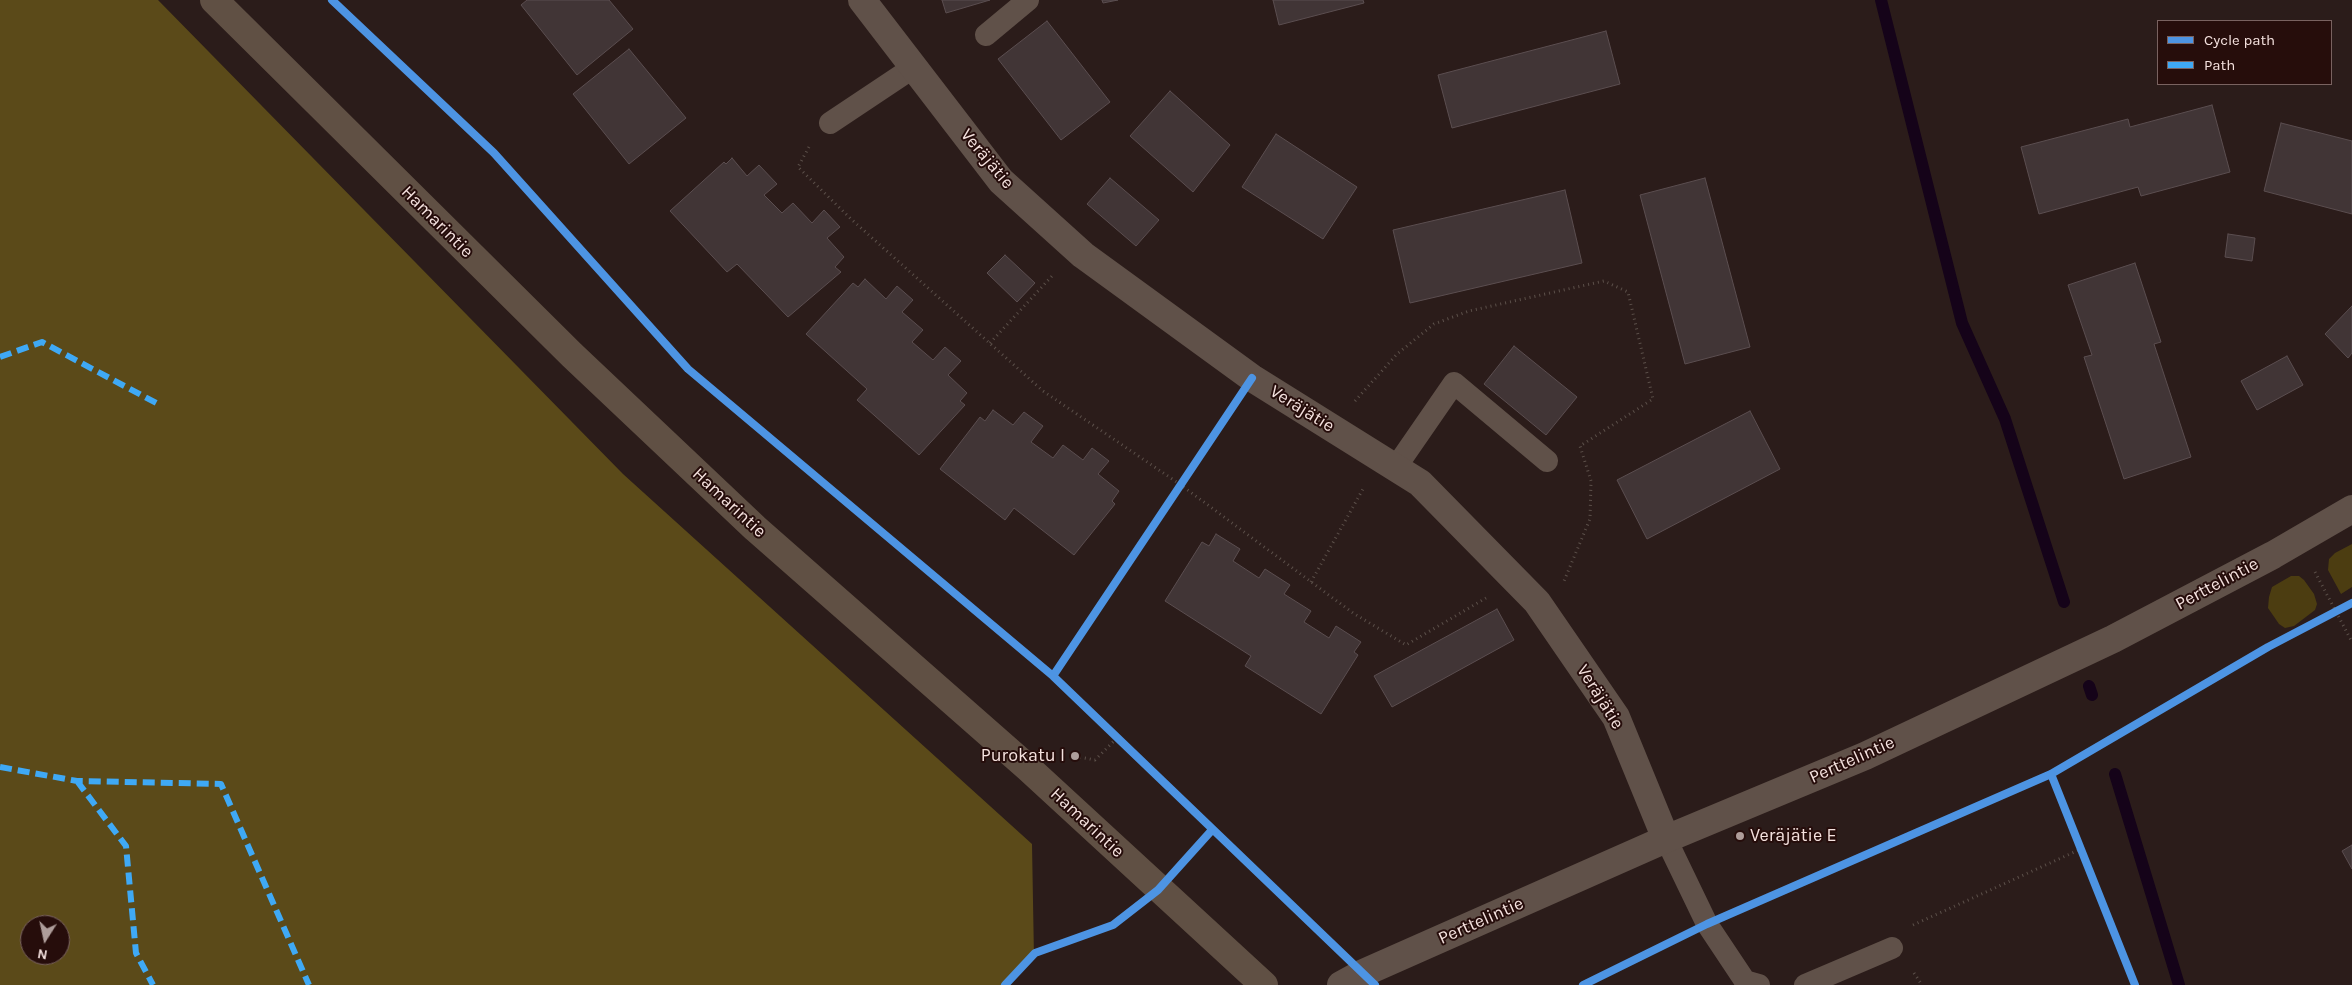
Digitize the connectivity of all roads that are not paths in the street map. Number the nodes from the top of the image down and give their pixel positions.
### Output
1 (214, 0) edge
2 (862, 0) edge
3 (1028, 0) edge
4 (986, 35) dead end
5 (914, 66) junction
6 (830, 123) road end
7 (1547, 461) dead end
8 (1388, 463) junction
9 (2352, 510) edge
10 (1666, 838) junction
11 (1892, 948) road end
12 (1264, 985) edge
13 (1341, 985) edge
14 (1759, 985) edge
15 (1805, 985) edge

1 - 12 street, Hamarintie
2 - 5 street, Veräjätie
3 - 4 lane
5 - 6 lane
5 - 8 street, Veräjätie
7 - 8 lane
8 - 10 street, Veräjätie
9 - 10 street, Perttelintie
10 - 13 street, Perttelintie
10 - 14 lane
11 - 15 lane

